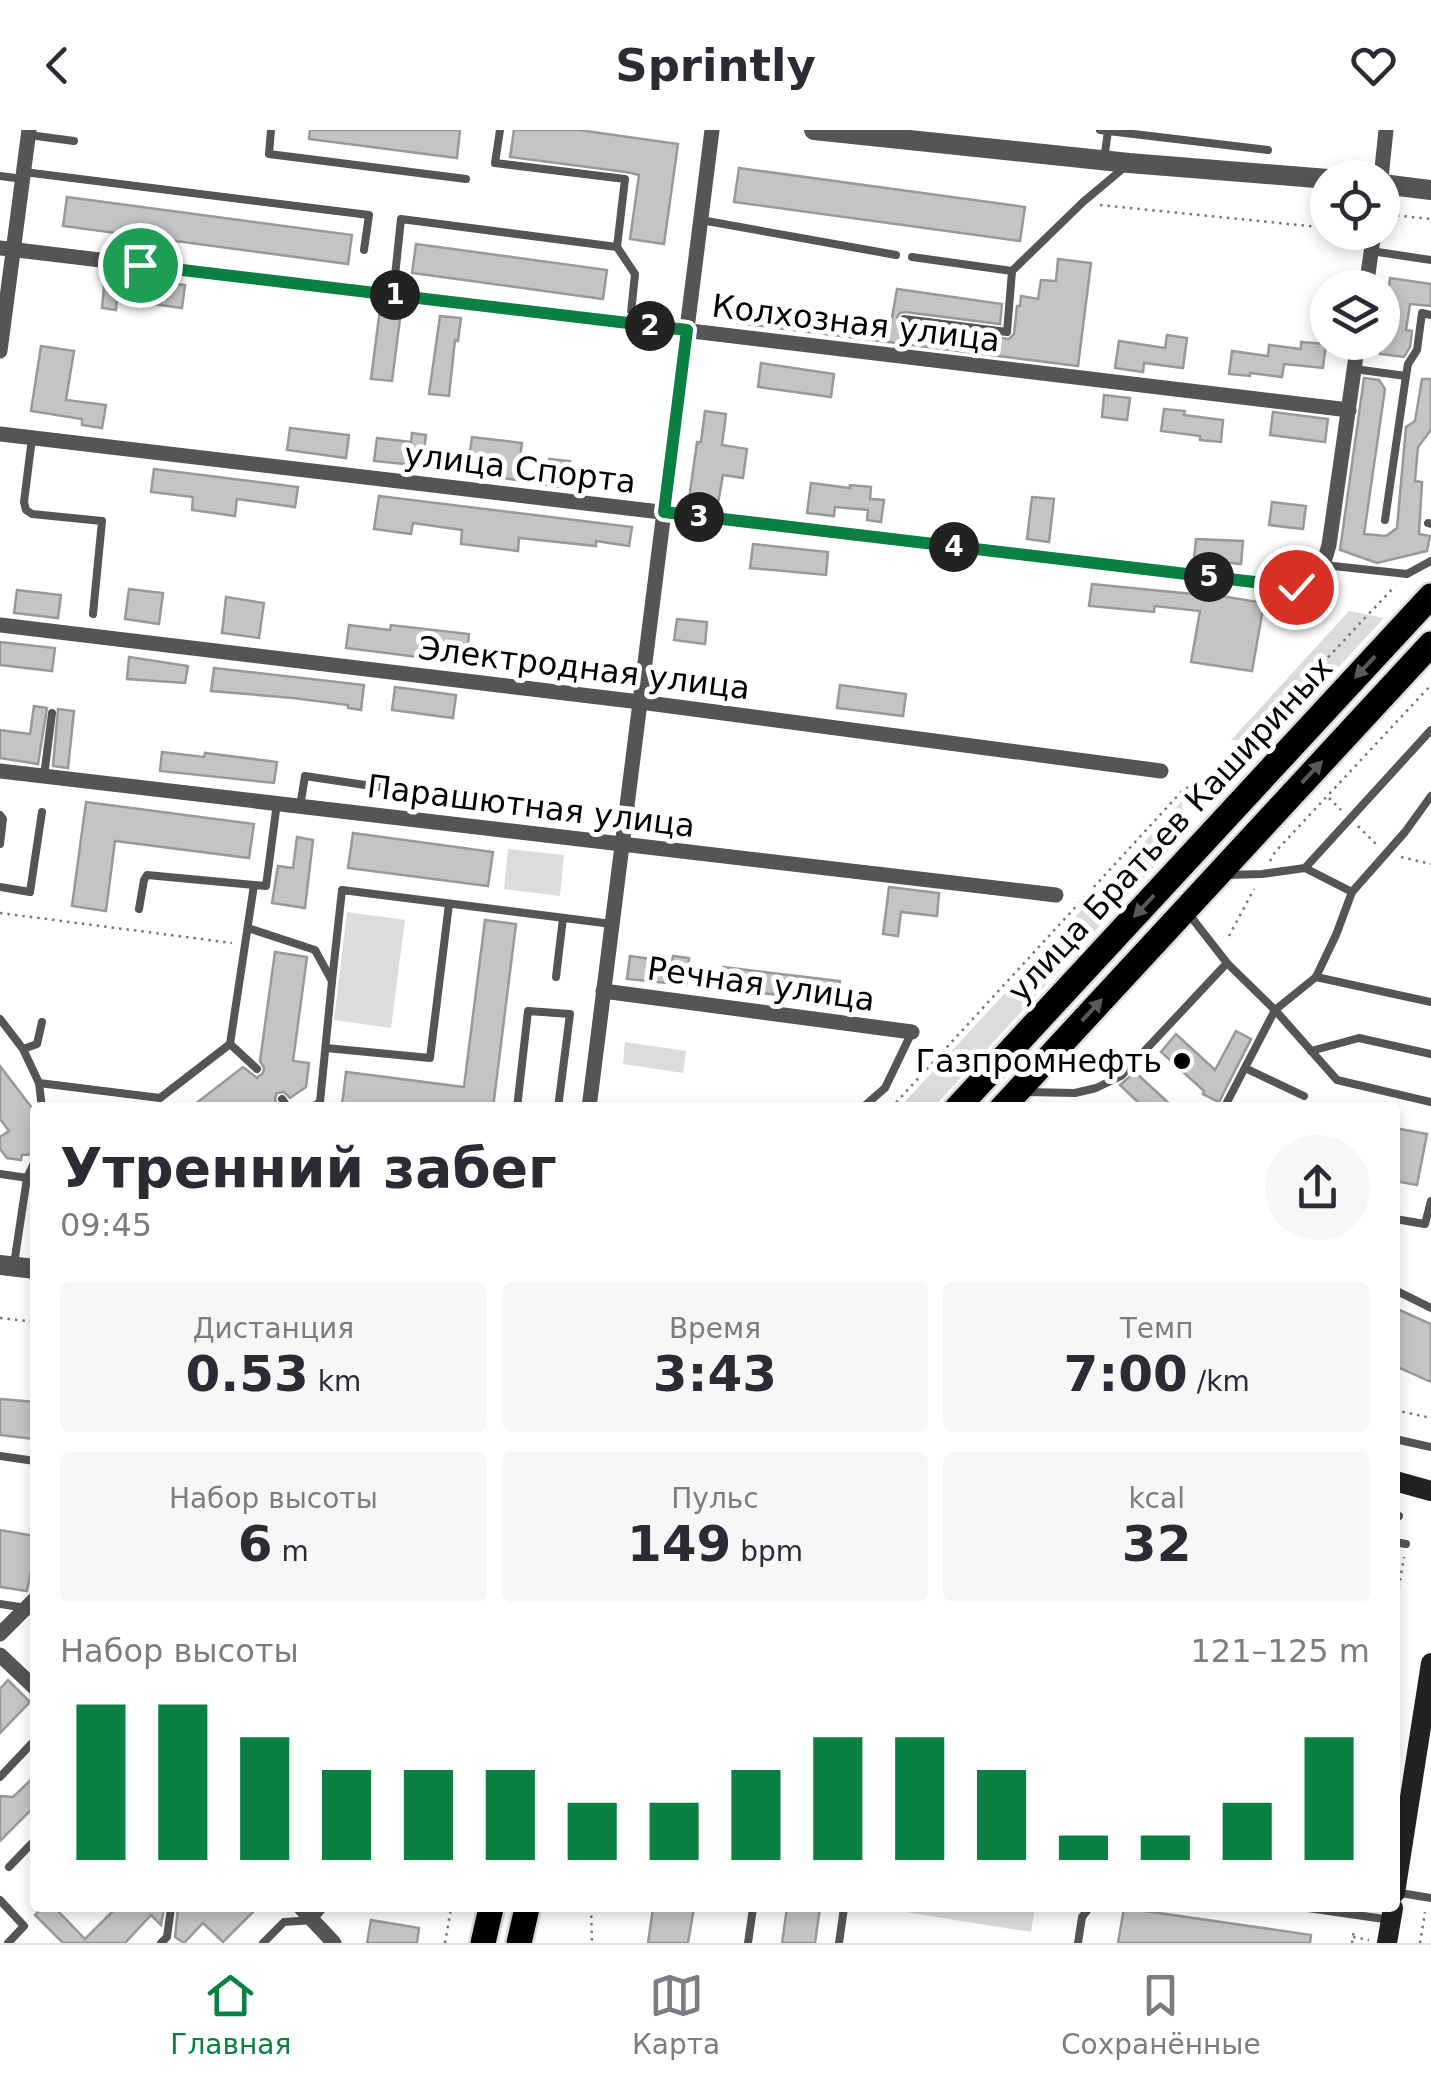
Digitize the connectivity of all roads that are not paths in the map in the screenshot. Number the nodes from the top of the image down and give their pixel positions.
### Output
1 (269, 130) edge
2 (500, 130) edge
3 (712, 130) edge
4 (814, 130) edge
5 (1100, 130) edge
6 (1386, 130) edge
7 (1108, 131) edge
8 (28, 132) edge
9 (74, 141) dead end
10 (1268, 150) dead end
11 (1104, 160) junction
12 (1384, 160) edge
13 (1130, 163) junction
14 (23, 175) junction
15 (0, 176) edge
16 (1310, 178) edge
17 (466, 179) dead end
18 (1400, 184) edge
19 (1431, 190) edge
20 (701, 220) junction
21 (617, 247) junction
22 (7, 249) edge
23 (364, 250) dead end
24 (1371, 251) joint
25 (896, 254) dead end
26 (912, 256) dead end
27 (1431, 260) edge
28 (1012, 270) junction
29 (1368, 270) edge
30 (393, 295) junction
31 (1431, 315) edge
32 (904, 319) dead end
33 (630, 324) junction
34 (687, 330) junction
35 (0, 352) edge
36 (1355, 360) edge
37 (1354, 369) junction
38 (1406, 376) junction
39 (1348, 410) junction
40 (0, 434) edge
41 (32, 438) junction
42 (664, 512) junction
43 (1385, 520) dead end
44 (1431, 561) edge
45 (1323, 565) junction
46 (1431, 596) edge
47 (93, 614) dead end
48 (0, 625) edge
49 (1431, 644) edge
50 (640, 702) junction
51 (52, 712) dead end
52 (1431, 730) edge
53 (0, 771) edge
54 (1162, 771) dead end
55 (44, 776) junction
56 (385, 788) dead end
57 (1431, 796) edge
58 (277, 803) junction
59 (300, 807) junction
60 (42, 812) dead end
61 (0, 814) edge
62 (0, 844) edge
63 (622, 844) junction
64 (1305, 868) junction
65 (1217, 875) junction
66 (254, 886) junction
67 (0, 888) edge
68 (1352, 892) junction
69 (1056, 895) dead end
70 (449, 904) junction
71 (139, 908) dead end
72 (1185, 909) junction
73 (563, 918) junction
74 (612, 924) junction
75 (248, 928) junction
76 (1227, 963) junction
77 (556, 976) dead end
78 (1316, 977) junction
79 (332, 981) junction
80 (603, 991) junction
81 (1431, 1002) edge
82 (1276, 1010) junction
83 (0, 1019) edge
84 (42, 1022) dead end
85 (912, 1032) joint
86 (230, 1044) junction
87 (326, 1048) junction
88 (23, 1049) junction
89 (1311, 1051) junction
90 (1431, 1054) edge
91 (1245, 1068) junction
92 (257, 1069) dead end
93 (39, 1083) junction
94 (1304, 1096) dead end
95 (41, 1102) edge
96 (320, 1102) edge
97 (518, 1102) edge
98 (559, 1102) edge
99 (589, 1102) edge
100 (869, 1102) edge
101 (963, 1102) edge
102 (1009, 1102) edge
103 (1014, 1102) edge
104 (1227, 1102) edge
105 (1431, 1102) edge
106 (0, 1174) edge
107 (30, 1178) edge
108 (30, 1182) edge
109 (1431, 1201) edge
110 (1400, 1219) edge
111 (7, 1266) edge
112 (1400, 1292) edge
113 (1431, 1308) edge
114 (1400, 1440) edge
115 (1431, 1446) edge
116 (0, 1456) edge
117 (30, 1459) edge
118 (1400, 1483) edge
119 (1431, 1492) edge
120 (1400, 1543) edge
121 (1406, 1544) road end
122 (0, 1604) edge
123 (30, 1604) edge
124 (30, 1605) edge
125 (0, 1634) edge
126 (0, 1654) edge
127 (1431, 1663) edge
128 (30, 1683) edge
129 (30, 1745) edge
130 (0, 1777) edge
131 (30, 1845) edge
132 (1400, 1860) edge
133 (8, 1867) dead end
134 (1400, 1893) edge
135 (1431, 1898) edge
136 (0, 1900) edge
137 (170, 1912) edge
138 (312, 1912) edge
139 (490, 1912) edge
140 (526, 1912) edge
141 (753, 1912) edge
142 (843, 1912) edge
143 (1086, 1912) edge
144 (1364, 1912) edge
145 (1392, 1914) edge
146 (8, 1943) edge
147 (160, 1943) edge
148 (263, 1943) edge
149 (334, 1943) edge
150 (482, 1943) edge
151 (519, 1943) edge
152 (748, 1943) edge
153 (839, 1943) edge
154 (1078, 1943) edge
155 (1387, 1943) edge

1 - 17 lane
2 - 21 lane
3 - 20 street
4 - 11 street
5 - 7 lane
6 - 12 street
7 - 10 lane
7 - 11 lane
8 - 9 lane
8 - 14 street
11 - 13 street
13 - 16 street
13 - 28 lane
14 - 15 lane
14 - 22 street
14 - 23 lane
18 - 19 street
20 - 25 lane
20 - 34 street
21 - 30 lane
21 - 33 lane
22 - 30 street, Колхозная улица
22 - 35 street
24 - 27 lane
24 - 29 street
26 - 28 lane
28 - 32 lane
30 - 33 street, Колхозная улица
31 - 38 lane
33 - 34 street, Колхозная улица
34 - 39 street, Колхозная улица
34 - 42 street
36 - 37 street
37 - 38 lane
37 - 39 street
38 - 43 lane
39 - 45 street
40 - 41 street, улица Спорта
41 - 42 street, улица Спорта
41 - 47 lane
42 - 45 street, улица Спорта
42 - 50 street
44 - 45 lane
46 -> 101 main road, улица Братьев Кашириных
48 - 50 street, Электродная улица
65 -> 49 main road, улица Братьев Кашириных
50 - 54 street, Электродная улица
50 - 63 street
51 - 55 lane
52 - 64 lane
53 - 55 street, Парашютная улица
55 - 58 street, Парашютная улица
56 - 59 lane
57 - 68 lane
58 - 59 street, Парашютная улица
58 - 66 lane
59 - 63 street, Парашютная улица
60 - 67 lane
61 - 62 lane
63 - 69 street, Парашютная улица
63 - 74 street
64 - 65 lane
64 - 68 lane
65 - 72 main road, улица Братьев Кашириных
66 - 71 lane
66 - 75 lane
68 - 78 lane
70 - 73 lane
70 - 79 lane
70 - 87 lane
72 - 76 lane
102 -> 72 main road, улица Братьев Кашириных
73 - 74 lane
73 - 77 lane
74 - 80 street
75 - 79 lane
75 - 86 lane
76 - 82 lane
76 - 103 lane
78 - 81 lane
78 - 82 lane
79 - 87 lane
80 - 85 street, Речная улица
80 - 99 street
82 - 89 lane
82 - 91 lane
83 - 88 lane
84 - 88 lane
85 - 100 lane
86 - 92 lane
86 - 93 lane
87 - 96 lane
88 - 93 lane
89 - 90 lane
89 - 105 lane
91 - 94 lane
91 - 104 lane
93 - 95 lane
97 - 98 lane
106 - 107 lane
108 - 111 lane
109 - 110 lane
112 - 113 lane
114 - 115 lane
116 - 117 lane
118 - 119 main road
120 - 121 lane
122 - 123 lane
124 - 125 street
126 - 128 street
127 - 132 main road
129 - 130 lane
131 - 133 lane
134 - 135 lane
136 - 146 lane
137 - 147 lane
138 - 148 lane
138 - 149 street
139 - 150 main road
140 - 151 main road
141 - 152 lane
142 - 153 lane
143 - 154 lane
144 - 145 lane
145 - 155 main road

